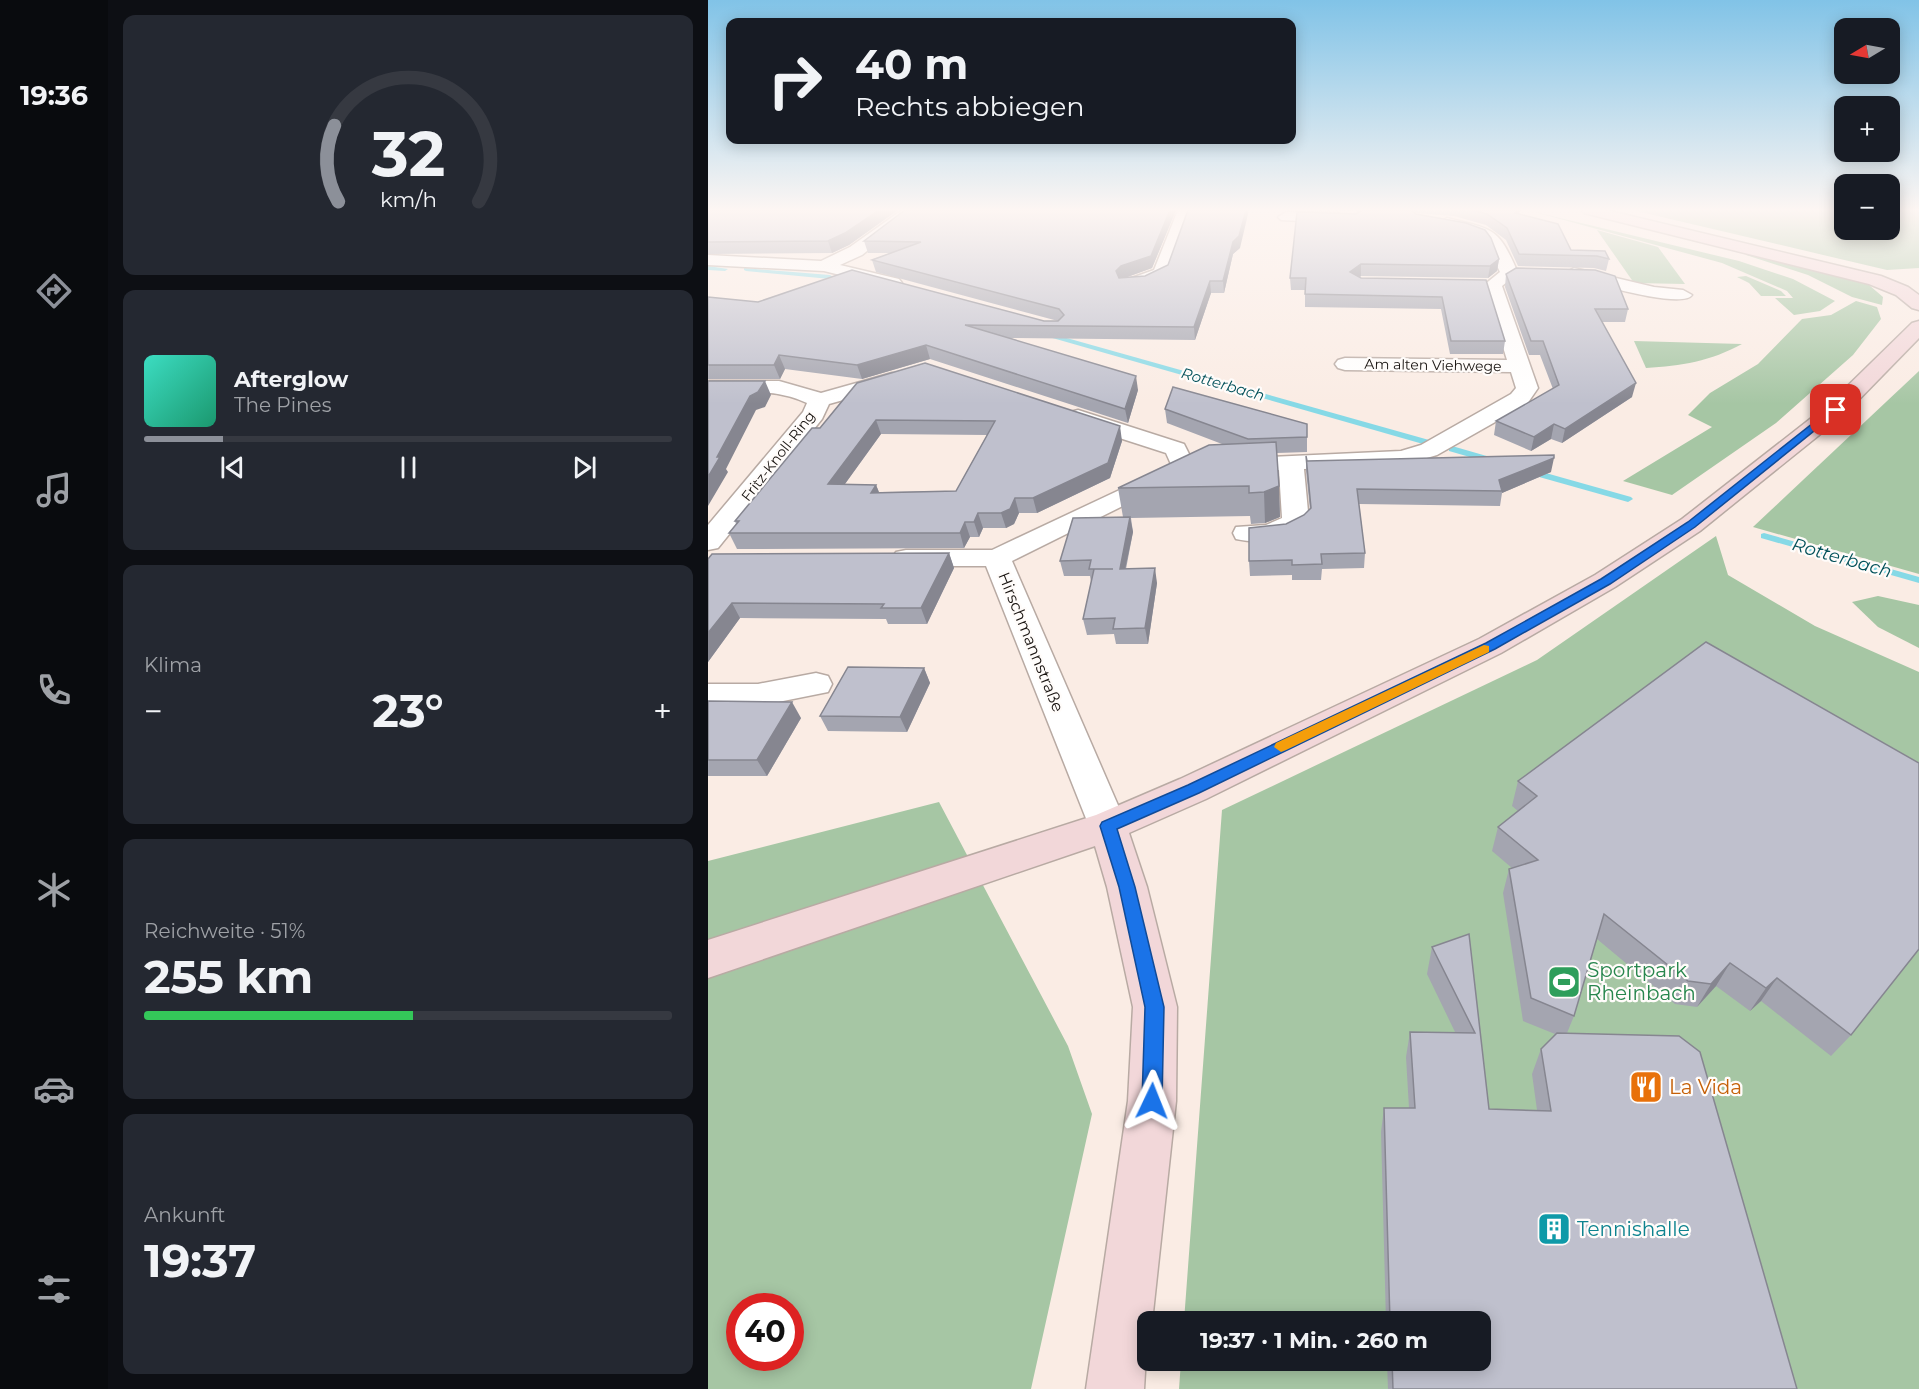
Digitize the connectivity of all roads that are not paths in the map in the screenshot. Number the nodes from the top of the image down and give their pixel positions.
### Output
1 (853, 275) edge
2 (864, 275) edge
3 (1158, 275) edge
4 (1505, 275) edge
5 (1590, 275) edge
6 (1854, 275) edge
7 (1891, 275) edge
8 (1919, 280) edge
9 (824, 285) edge
10 (1129, 285) edge
11 (912, 289) edge
12 (1902, 291) junction
13 (1683, 295) dead end
14 (1919, 304) edge
15 (1919, 327) edge
16 (1345, 364) dead end
17 (1521, 366) junction
18 (910, 373) edge
19 (708, 387) edge
20 (819, 400) junction
21 (1053, 408) edge
22 (1291, 462) junction
23 (1183, 466) junction
24 (739, 505) junction
25 (708, 508) edge
26 (1246, 533) edge
27 (708, 542) edge
28 (881, 558) edge
29 (997, 558) junction
30 (816, 684) dead end
31 (708, 695) edge
32 (1108, 826) junction
33 (708, 959) edge
34 (1115, 1389) edge

1 - 9 street
2 - 11 street
3 - 10 street
4 - 17 street, Am alten Viehwege
5 - 13 street
6 - 12 main road
7 - 8 main road
8 - 12 main road
12 - 14 main road
15 - 32 main road
16 - 17 street, Am alten Viehwege
17 - 22 street, Am alten Viehwege
18 - 20 street
19 - 20 street, Fritz-Knoll-Ring
20 - 24 street, Fritz-Knoll-Ring
21 - 23 street
22 - 23 street, Am alten Viehwege
22 - 26 street
23 - 29 street, Am alten Viehwege
24 - 25 street
24 - 27 street, Fritz-Knoll-Ring
28 - 29 street, Hirschmannstraße
29 - 32 street, Hirschmannstraße
30 - 31 street
32 - 33 main road
32 - 34 main road

